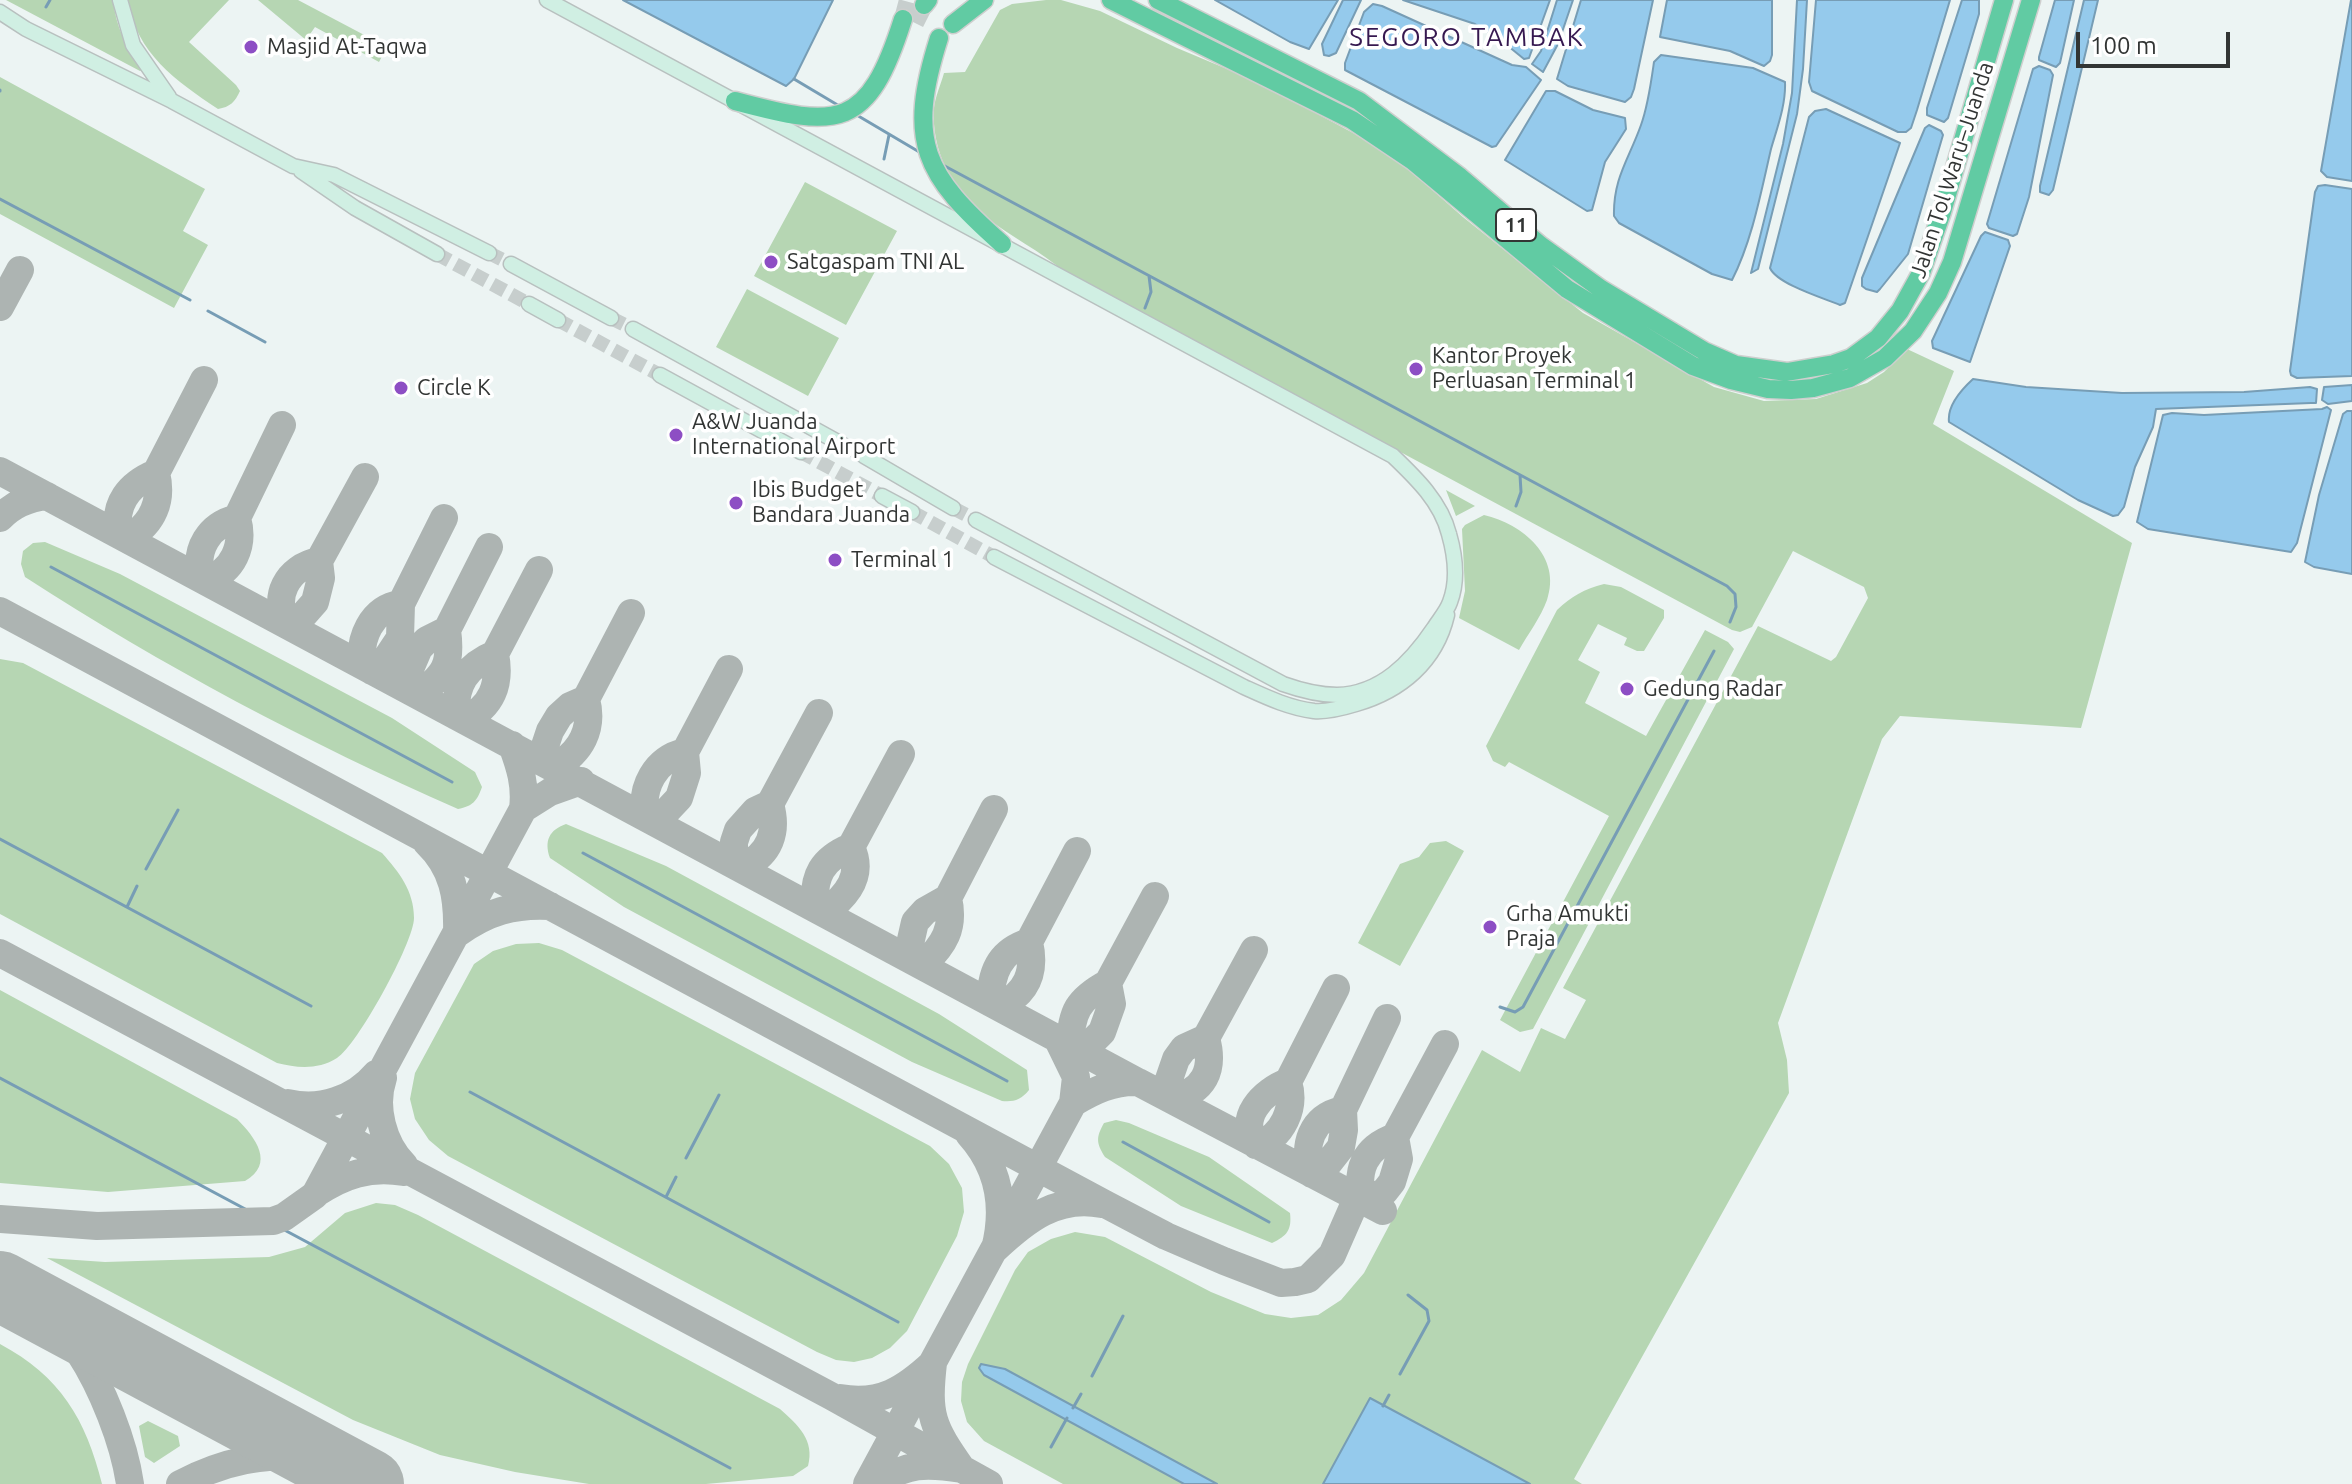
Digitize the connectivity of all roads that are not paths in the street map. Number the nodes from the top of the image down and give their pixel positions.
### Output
1 (120, 0) edge
2 (547, 0) edge
3 (984, 0) edge
4 (1111, 0) edge
5 (1158, 0) edge
6 (2004, 0) edge
7 (2031, 0) edge
8 (0, 12) edge
9 (909, 21) tunnel mouth
10 (953, 24) dead end
11 (939, 38) dead end
12 (172, 101) junction
13 (735, 101) junction
14 (293, 166) junction
15 (1002, 244) junction
16 (489, 253) tunnel mouth
17 (437, 254) tunnel mouth
18 (511, 264) tunnel mouth
19 (529, 304) tunnel mouth
20 (611, 318) tunnel mouth
21 (558, 320) tunnel mouth
22 (633, 329) tunnel mouth
23 (660, 375) tunnel mouth
24 (843, 445) tunnel mouth
25 (801, 452) tunnel mouth
26 (864, 456) tunnel mouth
27 (882, 496) tunnel mouth
28 (953, 508) tunnel mouth
29 (912, 512) tunnel mouth
30 (976, 520) tunnel mouth
31 (994, 557) tunnel mouth
32 (1450, 603) junction
33 (1218, 651) junction
34 (1244, 687) junction

1 - 12 street
2 - 13 street
3 - 10 highway
4 - 7 highway, Jalan Tol Waru–Juanda / 11
5 - 6 highway, Jalan Tol Waru–Juanda / 11
8 - 12 street
9 - 13 highway
11 - 15 highway
12 - 14 street
13 - 15 street
14 - 16 street
14 - 17 street
15 - 32 street
18 - 20 street
19 - 21 street
22 - 24 street
23 - 25 street
26 - 28 street
27 - 29 street
30 - 33 street
31 - 34 street
32 - 33 street
32 - 34 street
33 - 34 street

